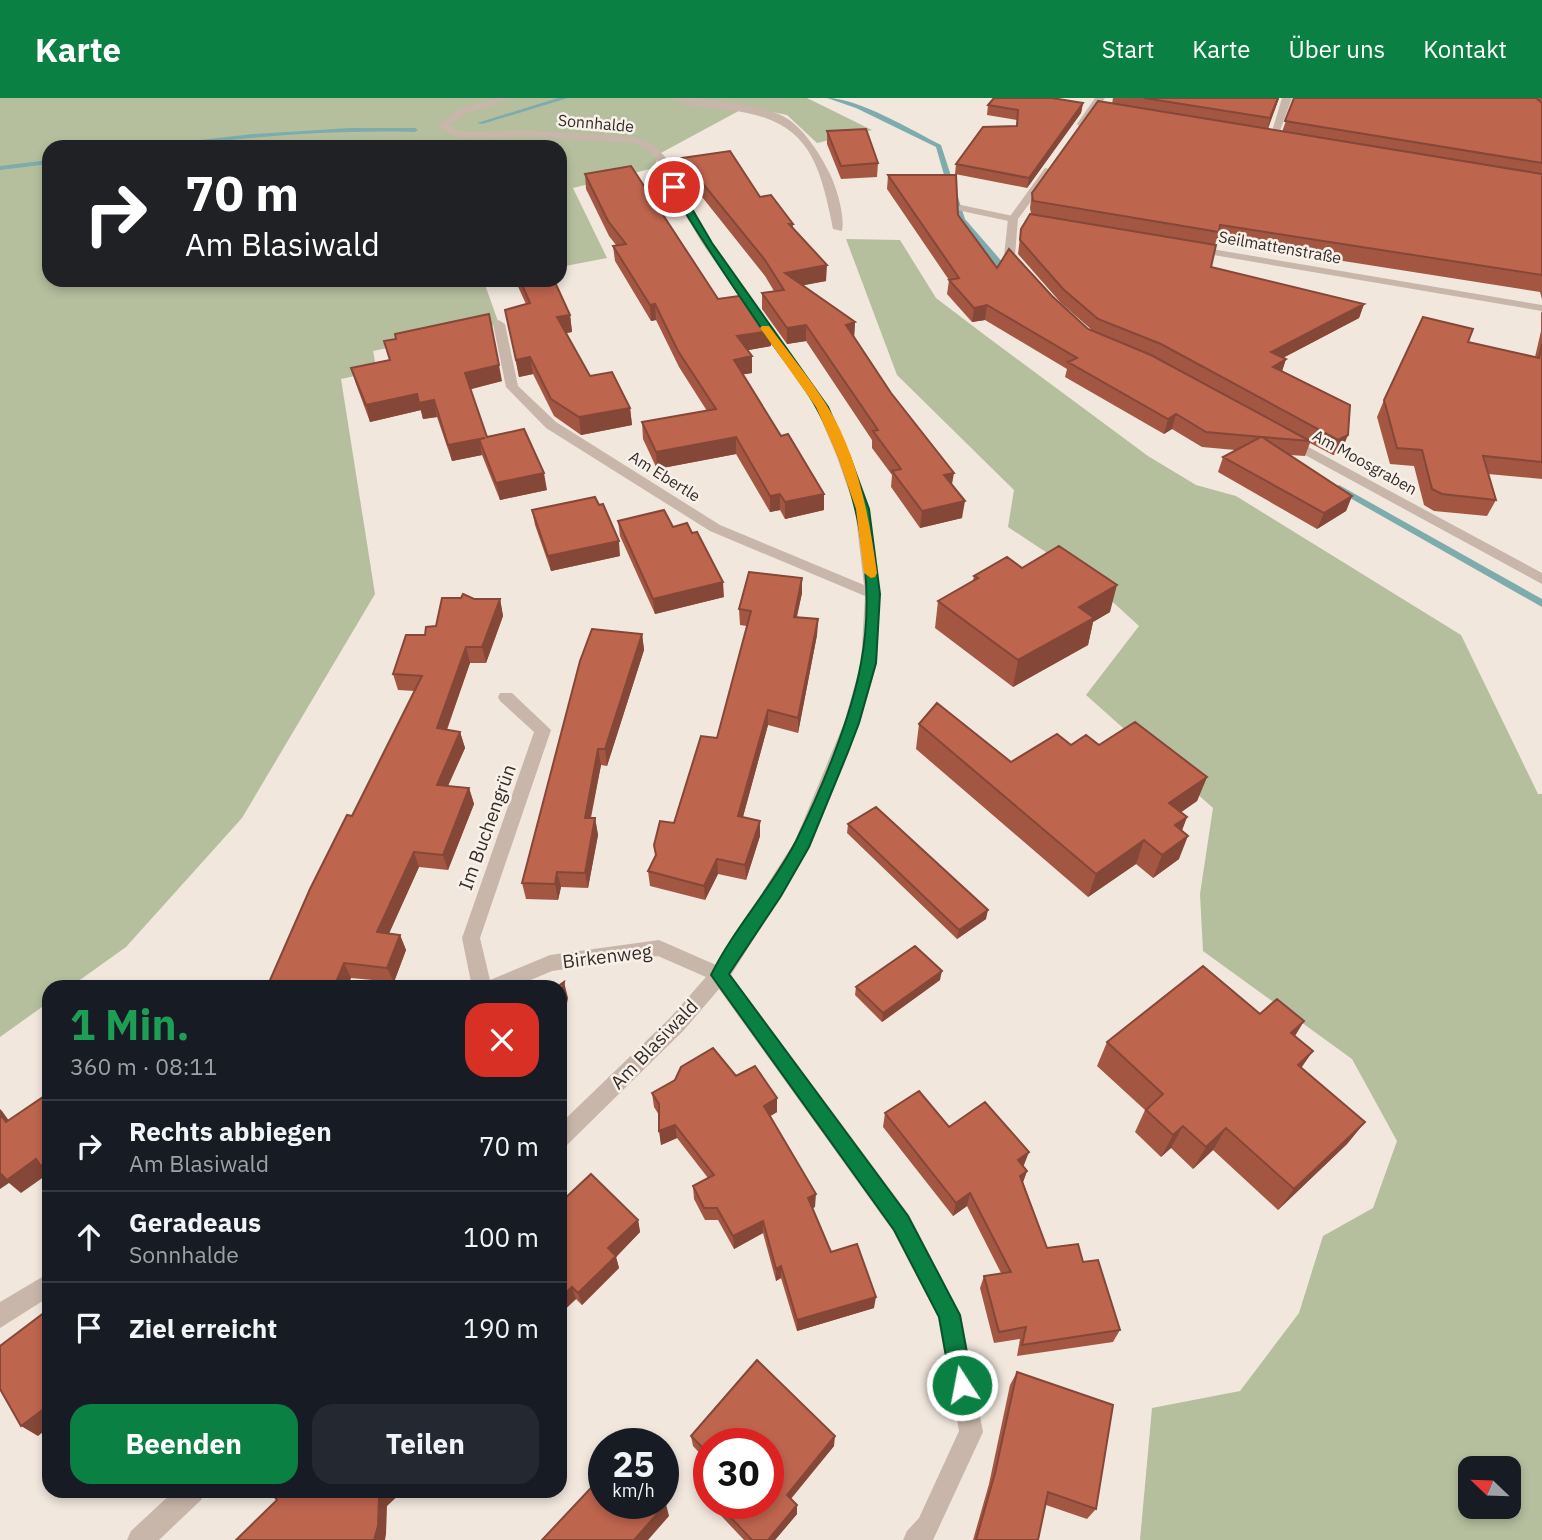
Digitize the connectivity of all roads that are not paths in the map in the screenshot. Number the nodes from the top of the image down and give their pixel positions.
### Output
1 (508, 98) edge
2 (676, 98) edge
3 (1100, 98) edge
4 (1287, 98) edge
5 (1079, 107) edge
6 (1092, 110) junction
7 (1106, 112) edge
8 (1077, 131) edge
9 (1258, 137) edge
10 (1272, 139) junction
11 (1285, 141) edge
12 (1055, 163) edge
13 (961, 208) edge
14 (1020, 220) junction
15 (838, 229) dead end
16 (1177, 246) edge
17 (1027, 276) edge
18 (1542, 308) edge
19 (499, 324) dead end
20 (1274, 432) edge
21 (1542, 579) edge
22 (873, 594) junction
23 (506, 697) dead end
24 (720, 975) junction
25 (480, 980) edge
26 (510, 980) edge
27 (567, 1131) edge
28 (42, 1289) edge
29 (0, 1317) edge
30 (185, 1498) edge
31 (140, 1540) edge
32 (916, 1540) edge

1 - 22 street, Sonnhalde
2 - 15 street
3 - 6 street
4 - 10 street
5 - 6 street
6 - 7 street
6 - 8 street
9 - 10 street
10 - 11 street
12 - 14 street
13 - 14 street
14 - 17 street
16 - 18 street, Seilmattenstraße
19 - 22 street, Am Ebertle
20 - 21 street, Am Moosgraben
22 - 24 street, Am Blasiwald
23 - 25 street, Im Buchengrün
24 - 26 street, Birkenweg
24 - 27 street, Am Blasiwald
24 - 32 street
28 - 29 street
30 - 31 street

